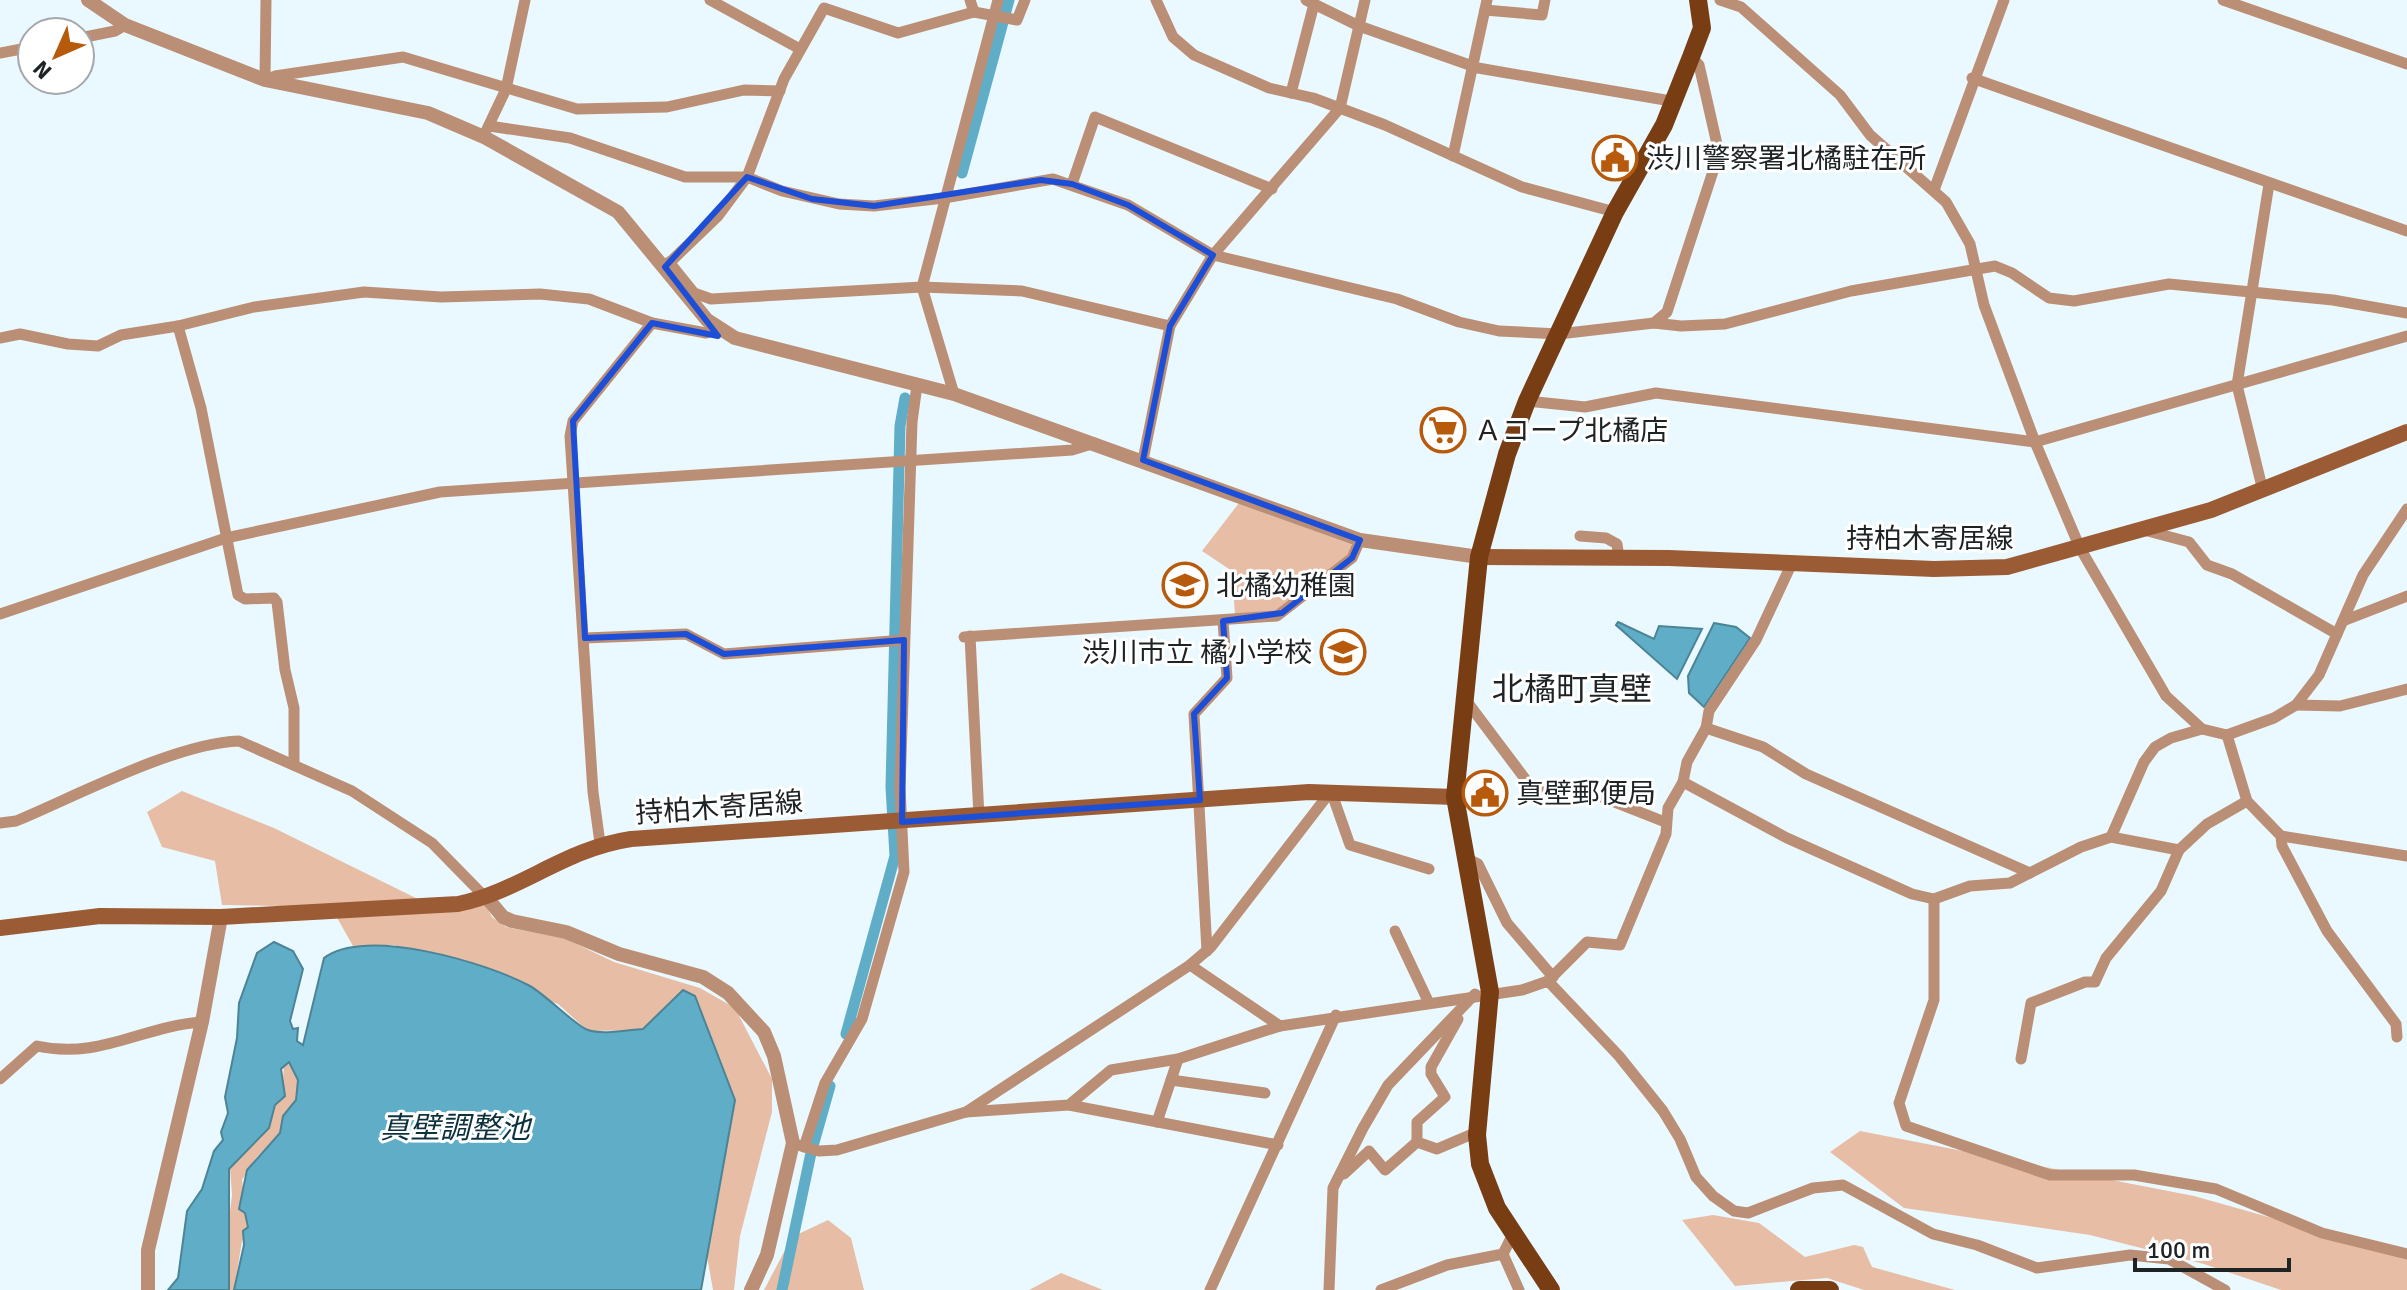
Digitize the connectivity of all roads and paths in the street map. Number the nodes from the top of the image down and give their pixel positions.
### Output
1 (88, 0) edge
2 (266, 0) edge
3 (525, 0) edge
4 (710, 0) edge
5 (998, 0) edge
6 (1025, 0) edge
7 (1156, 0) edge
8 (1365, 0) edge
9 (1545, 0) edge
10 (1698, 0) edge
11 (1720, 0) edge
12 (2004, 0) edge
13 (2223, 0) edge
14 (1310, 2) edge
15 (826, 4) edge
16 (1486, 5) edge
17 (972, 6) edge
18 (996, 13) junction
19 (125, 25) junction
20 (1359, 26) junction
21 (96, 35) edge
22 (800, 49) junction
23 (1691, 57) junction
24 (2407, 64) edge
25 (1473, 66) junction
26 (1972, 78) junction
27 (265, 80) junction
28 (506, 89) junction
29 (780, 91) junction
30 (1291, 93) junction
31 (1671, 101) junction
32 (1340, 108) junction
33 (486, 132) junction
34 (1453, 156) junction
35 (747, 177) junction
36 (1072, 184) junction
37 (2269, 184) junction
38 (1272, 189) junction
39 (1934, 190) junction
40 (944, 198) junction
41 (1615, 212) junction
42 (2407, 231) edge
43 (1213, 255) junction
44 (667, 264) junction
45 (1975, 272) junction
46 (922, 287) junction
47 (2254, 291) junction
48 (2407, 313) edge
49 (652, 323) junction
50 (1654, 323) junction
51 (178, 326) junction
52 (1170, 326) junction
53 (717, 329) junction
54 (1559, 334) junction
55 (2407, 336) edge
56 (0, 338) edge
57 (917, 385) junction
58 (2237, 385) junction
59 (954, 394) junction
60 (1527, 401) junction
61 (2407, 432) edge
62 (2035, 442) junction
63 (1096, 443) junction
64 (1143, 460) junction
65 (910, 463) junction
66 (572, 483) junction
67 (2263, 491) junction
68 (2407, 509) edge
69 (2144, 530) junction
70 (1580, 536) dead end
71 (226, 538) junction
72 (1360, 540) junction
73 (2080, 548) junction
74 (1479, 557) junction
75 (1619, 558) junction
76 (1792, 563) junction
77 (2407, 596) edge
78 (0, 614) edge
79 (1223, 621) junction
80 (2343, 621) junction
81 (2337, 634) junction
82 (585, 638) junction
83 (903, 640) junction
84 (2407, 689) edge
85 (1465, 699) junction
86 (2296, 705) junction
87 (1706, 728) junction
88 (2202, 729) junction
89 (2227, 735) junction
90 (294, 765) junction
91 (1683, 782) junction
92 (1331, 791) junction
93 (1455, 797) junction
94 (1200, 800) junction
95 (2247, 801) junction
96 (979, 817) junction
97 (895, 822) junction
98 (1665, 822) junction
99 (0, 823) edge
100 (2281, 836) junction
101 (2111, 837) junction
102 (600, 843) junction
103 (2179, 850) junction
104 (2407, 856) edge
105 (1466, 858) junction
106 (1429, 869) dead end
107 (2030, 873) junction
108 (487, 898) junction
109 (1934, 899) junction
110 (221, 917) junction
111 (0, 928) edge
112 (1395, 931) dead end
113 (1207, 951) junction
114 (1190, 965) junction
115 (1550, 979) junction
116 (1483, 993) junction
117 (1428, 1001) junction
118 (1336, 1015) junction
119 (1456, 1015) junction
120 (202, 1022) junction
121 (1280, 1026) junction
122 (2397, 1037) dead end
123 (1178, 1059) junction
124 (2021, 1059) dead end
125 (0, 1079) edge
126 (1171, 1080) junction
127 (1265, 1093) dead end
128 (1069, 1105) junction
129 (966, 1112) junction
130 (1157, 1122) junction
131 (1477, 1132) junction
132 (1417, 1142) junction
133 (1278, 1145) junction
134 (806, 1147) junction
135 (1337, 1180) junction
136 (1513, 1234) junction
137 (1503, 1254) junction
138 (2407, 1254) edge
139 (1213, 1288) edge
140 (148, 1290) edge
141 (751, 1290) edge
142 (1329, 1290) edge
143 (1381, 1290) edge
144 (1519, 1290) edge
145 (1551, 1290) edge
146 (2225, 1290) edge

1 - 19 street
2 - 27 street
3 - 28 street
4 - 22 street
5 - 18 street
6 - 18 street
7 - 30 street
8 - 20 street
9 - 16 street
10 - 23 main road
11 - 39 street
12 - 26 street
13 - 24 street
14 - 20 street
14 - 30 street
15 - 17 street
15 - 22 street
16 - 25 street
17 - 18 street
18 - 40 street
19 - 21 street
19 - 27 street
20 - 25 street
20 - 32 street
22 - 29 street
23 - 31 main road
23 - 50 street
25 - 31 street
25 - 34 street
26 - 37 street
26 - 39 street
27 - 28 street
27 - 33 street
28 - 29 street
28 - 33 street
29 - 35 street
30 - 32 street
31 - 41 main road
32 - 34 street
32 - 38 street
33 - 35 street
33 - 44 street
34 - 41 street
35 - 40 street
35 - 44 street
36 - 38 street
36 - 40 street
36 - 43 street
37 - 42 street
37 - 47 street
38 - 43 street
39 - 45 street
40 - 46 street
41 - 54 main road
43 - 52 street
43 - 54 street
44 - 46 street
44 - 53 street
45 - 47 street
45 - 50 street
45 - 62 street
46 - 52 street
46 - 59 street
47 - 48 street
47 - 58 street
49 - 51 street
49 - 53 street
49 - 66 street
50 - 54 street
51 - 56 street
51 - 71 street
52 - 64 street
53 - 57 street
54 - 60 main road
55 - 58 street
57 - 59 street
57 - 65 street
58 - 62 street
58 - 67 street
59 - 63 street
60 - 62 street
60 - 74 main road
61 - 67 main road, 持柏木寄居線
62 - 73 street
63 - 64 street
63 - 65 street
64 - 72 street
65 - 66 street
65 - 83 street
66 - 71 street
66 - 82 street
67 - 69 main road, 持柏木寄居線
68 - 80 street
69 - 73 main road, 持柏木寄居線
69 - 81 street
70 - 75 street
71 - 78 street
71 - 90 street
72 - 74 street
72 - 79 street
73 - 76 main road, 持柏木寄居線
73 - 88 street
74 - 75 main road, 持柏木寄居線
74 - 85 main road
75 - 76 main road, 持柏木寄居線
76 - 87 street
77 - 80 street
79 - 94 street
79 - 96 street
80 - 81 street
81 - 86 street
82 - 83 street
82 - 102 street
83 - 97 street
84 - 86 street
85 - 93 main road
85 - 98 street
86 - 89 street
87 - 91 street
87 - 107 street
88 - 89 street
88 - 101 street
89 - 95 street
90 - 99 street
90 - 108 street
91 - 98 street
91 - 109 street
92 - 93 main road, 持柏木寄居線
92 - 94 main road, 持柏木寄居線
92 - 106 street
92 - 113 street
93 - 105 main road
94 - 96 main road, 持柏木寄居線
94 - 113 street
95 - 100 street
95 - 103 street
96 - 97 main road, 持柏木寄居線
97 - 102 main road, 持柏木寄居線
97 - 134 street
98 - 115 street
100 - 104 street
100 - 122 street
101 - 103 street
101 - 107 street
102 - 108 main road, 持柏木寄居線
103 - 124 street
105 - 115 street
105 - 116 main road
107 - 109 street
108 - 110 main road, 持柏木寄居線
108 - 134 street
109 - 138 street
110 - 111 main road, 持柏木寄居線
110 - 120 street
112 - 117 street
113 - 114 street
114 - 121 street
114 - 129 street
115 - 116 street
115 - 146 street
116 - 117 street
116 - 119 street
116 - 131 main road
117 - 118 street
118 - 121 street
118 - 133 street
119 - 132 street
119 - 135 street
120 - 125 street
120 - 140 street
121 - 123 street
123 - 126 street
123 - 128 street
126 - 127 street
126 - 130 street
128 - 129 street
128 - 130 street
129 - 134 street
130 - 133 street
131 - 132 street
131 - 136 main road
132 - 135 street
133 - 139 street
134 - 141 street
135 - 142 street
136 - 137 street
136 - 145 main road
137 - 143 street
137 - 144 street

